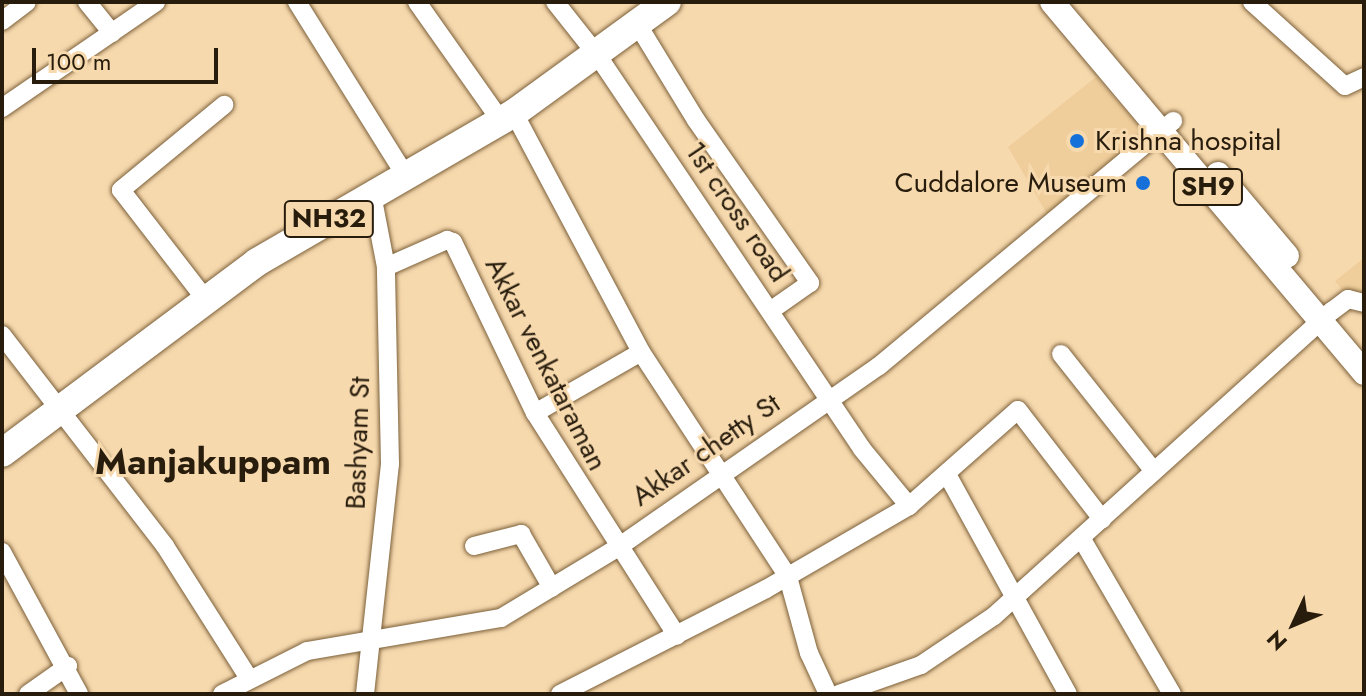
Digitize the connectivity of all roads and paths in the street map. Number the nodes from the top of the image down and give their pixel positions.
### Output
1 (27, 2) edge
2 (87, 2) edge
3 (156, 2) edge
4 (297, 2) edge
5 (417, 2) edge
6 (555, 2) edge
7 (667, 2) edge
8 (1052, 2) edge
9 (1071, 2) edge
10 (1252, 2) edge
11 (2, 21) edge
12 (638, 25) junction
13 (112, 33) junction
14 (598, 56) junction
15 (1364, 77) edge
16 (224, 105) dead end
17 (2, 108) edge
18 (508, 117) junction
19 (1167, 126) junction
20 (405, 175) junction
21 (372, 194) junction
22 (386, 267) junction
23 (206, 300) junction
24 (1364, 303) edge
25 (770, 311) junction
26 (1326, 316) junction
27 (2, 335) edge
28 (1364, 349) edge
29 (641, 352) junction
30 (1061, 354) dead end
31 (1364, 373) edge
32 (830, 400) junction
33 (61, 408) junction
34 (535, 413) junction
35 (2, 453) edge
36 (1152, 469) junction
37 (722, 470) junction
38 (948, 476) junction
39 (909, 506) junction
40 (1102, 519) junction
41 (1083, 541) junction
42 (474, 546) dead end
43 (617, 548) junction
44 (2, 552) edge
45 (788, 577) junction
46 (552, 588) junction
47 (1013, 595) junction
48 (677, 636) junction
49 (371, 639) junction
50 (68, 666) junction
51 (248, 677) junction
52 (28, 694) edge
53 (79, 694) edge
54 (222, 694) edge
55 (365, 694) edge
56 (560, 694) edge
57 (828, 694) edge
58 (839, 694) edge
59 (1068, 694) edge
60 (1172, 694) edge

1 - 11 street
2 - 13 street
3 - 13 street
4 - 20 street
5 - 18 street
6 - 14 street, 1st cross road
7 - 12 highway, NH32
8 - 19 main road, SH9
9 - 19 main road, SH9
10 - 15 street
12 - 14 highway, NH32
12 - 25 street
13 - 17 street
14 - 18 highway, NH32
14 - 25 street, 1st cross road
16 - 23 street
18 - 20 highway, NH32
18 - 29 street
19 - 26 main road, SH9
19 - 32 street, Akkar chetty St
20 - 21 highway, NH32
21 - 22 street, Bashyam St
21 - 23 highway, NH32
22 - 34 street, Akkar venkataraman
22 - 49 street, Bashyam St
23 - 33 highway, NH32
24 - 26 street
25 - 32 street, 1st cross road
26 - 28 main road, SH9
26 - 31 main road, SH9
26 - 36 street
27 - 33 street
29 - 34 street
29 - 37 street
30 - 36 street
32 - 37 street, Akkar chetty St
32 - 39 street, 1st cross road
33 - 35 highway, NH32
33 - 51 street
34 - 43 street, Akkar venkataraman
36 - 40 street
37 - 43 street, Akkar chetty St
37 - 45 street
38 - 39 street
38 - 40 street
38 - 47 street
39 - 45 street
40 - 41 street
41 - 47 street
41 - 60 street
42 - 46 street
43 - 46 street, Akkar chetty St
43 - 48 street, Akkar venkataraman
44 - 50 street
45 - 48 street
45 - 57 street
46 - 49 street, Akkar chetty St
47 - 58 street
47 - 59 street
48 - 56 street
49 - 51 street, Akkar chetty St
49 - 55 street, Bashyam St
50 - 52 street
50 - 53 street
51 - 54 street, Akkar chetty St

